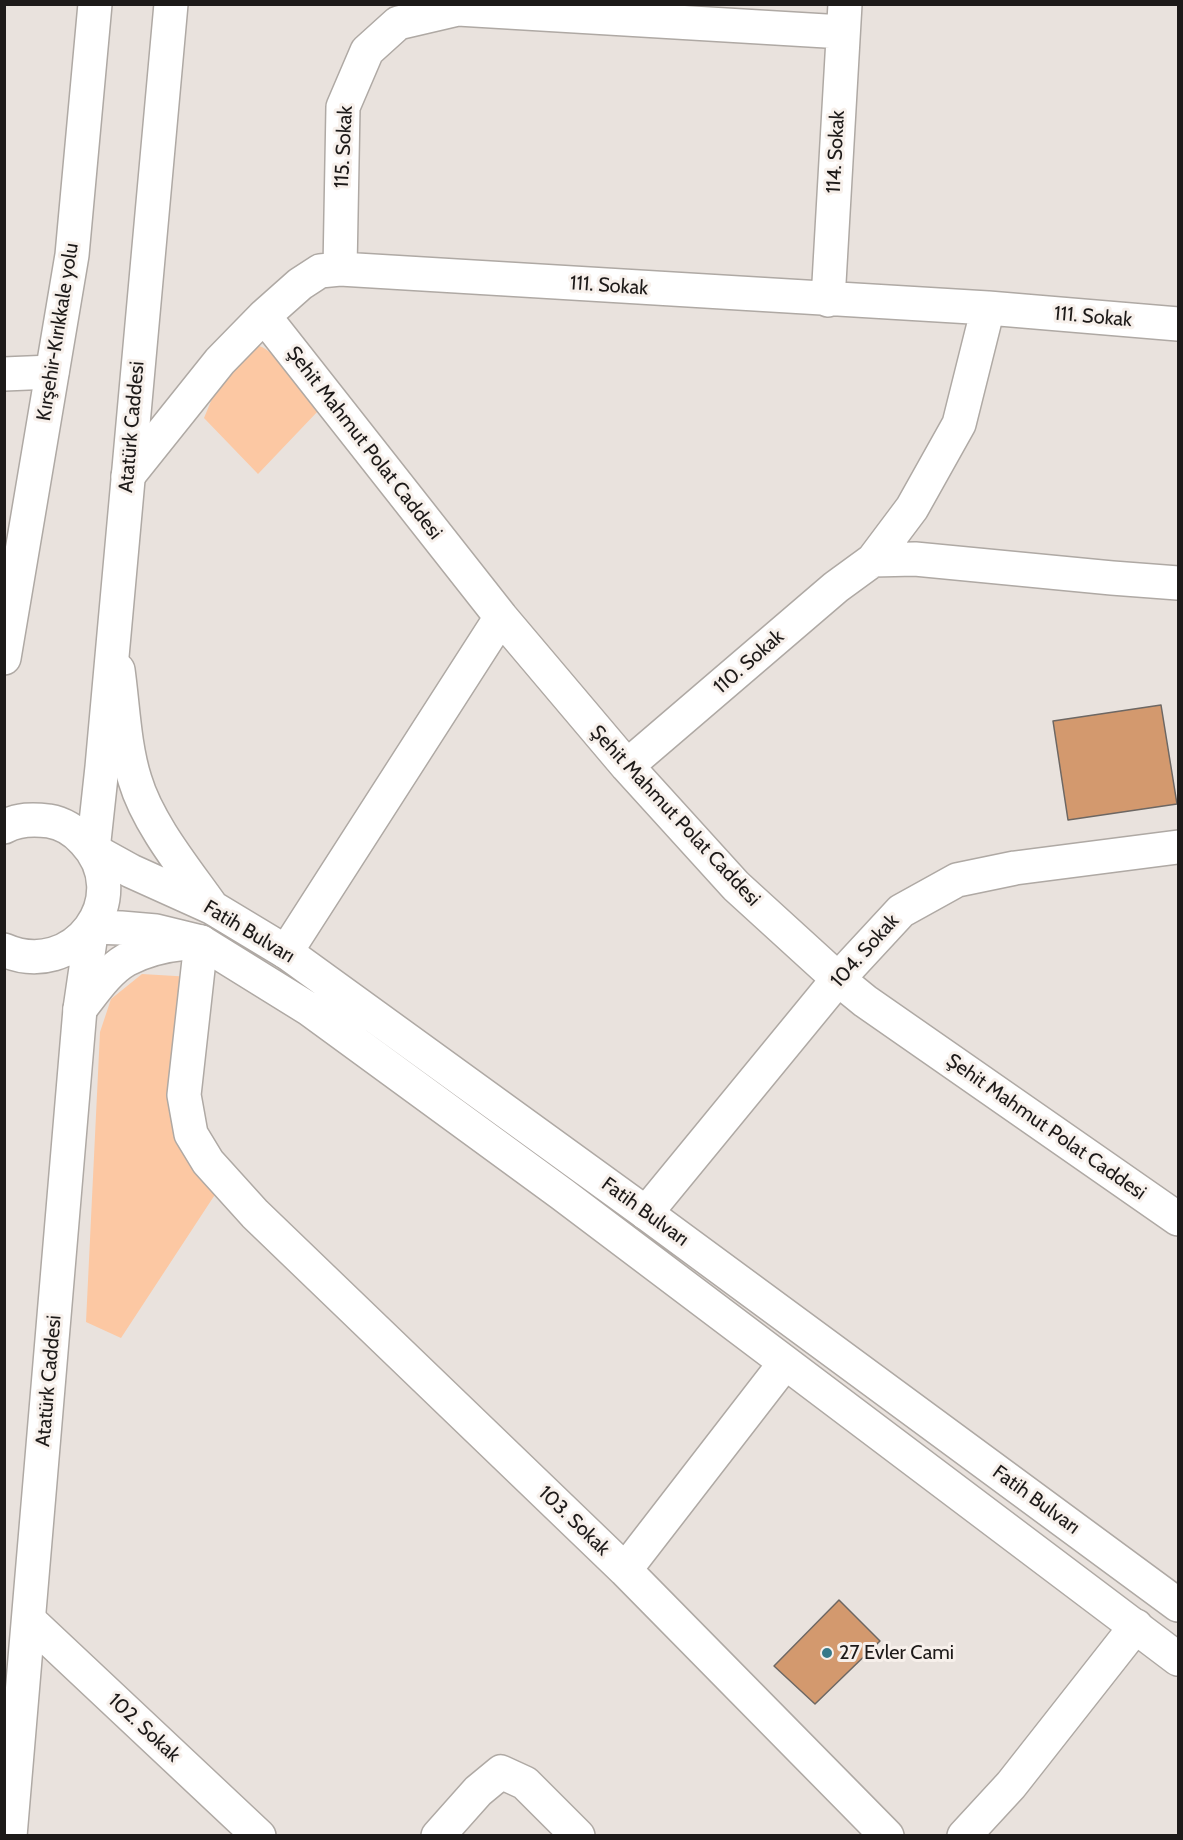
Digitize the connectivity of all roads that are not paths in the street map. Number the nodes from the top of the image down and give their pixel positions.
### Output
1 (95, 4) edge
2 (171, 4) edge
3 (844, 18) edge
4 (340, 268) junction
5 (828, 300) junction
6 (988, 308) junction
7 (264, 316) junction
8 (1179, 324) edge
9 (52, 372) junction
10 (4, 374) edge
11 (128, 476) junction
12 (873, 560) junction
13 (1179, 583) edge
14 (501, 617) junction
15 (113, 638) junction
16 (4, 658) edge
17 (627, 766) junction
18 (4, 827) edge
19 (1179, 847) edge
20 (93, 850) junction
21 (213, 908) junction
22 (92, 927) junction
23 (201, 942) junction
24 (4, 950) edge
25 (286, 952) junction
26 (838, 979) junction
27 (80, 1009) junction
28 (646, 1213) junction
29 (1179, 1219) edge
30 (785, 1363) junction
31 (625, 1570) junction
32 (1179, 1605) edge
33 (29, 1620) junction
34 (1136, 1626) junction
35 (1179, 1659) edge
36 (10, 1836) edge
37 (259, 1836) edge
38 (438, 1836) edge
39 (578, 1836) edge
40 (887, 1836) edge
41 (964, 1836) edge

1 - 9 main road, Kırşehir-Kırıkkale yolu
2 - 11 main road, Atatürk Caddesi
3 - 4 main road, 115. Sokak
3 - 5 main road, 114. Sokak
4 - 5 main road, 111. Sokak
4 - 7 main road, 111. Sokak
5 - 6 main road, 111. Sokak
6 - 8 main road, 111. Sokak
6 - 12 main road, 110. Sokak
7 - 11 main road, 111. Sokak
7 - 14 main road, Şehit Mahmut Polat Caddesi
9 - 10 main road
9 - 16 main road, Kırşehir-Kırıkkale yolu
11 - 15 main road, Atatürk Caddesi
12 - 13 main road
12 - 17 main road, 110. Sokak
14 - 17 main road, Şehit Mahmut Polat Caddesi
14 - 25 main road
15 - 20 main road, Atatürk Caddesi
15 - 21 main road
17 - 26 main road, Şehit Mahmut Polat Caddesi
18 - 20 main road, Fatih Bulvarı
19 - 26 main road, 104. Sokak
20 - 21 main road, Fatih Bulvarı
20 - 22 main road
21 - 25 main road, Fatih Bulvarı
22 - 23 main road, Fatih Bulvarı
22 - 24 main road
22 - 27 main road, Atatürk Caddesi
23 - 27 main road
23 - 30 main road, Fatih Bulvarı
23 - 31 main road, 103. Sokak
25 - 28 main road, Fatih Bulvarı
26 - 28 main road, 104. Sokak
26 - 29 main road, Şehit Mahmut Polat Caddesi
27 - 33 main road, Atatürk Caddesi
28 - 32 main road, Fatih Bulvarı
30 - 31 main road
30 - 34 main road, Fatih Bulvarı
31 - 40 main road, 103. Sokak
33 - 36 main road, Atatürk Caddesi
33 - 37 main road, 102. Sokak
34 - 35 main road, Fatih Bulvarı
34 - 41 main road
38 - 39 main road

